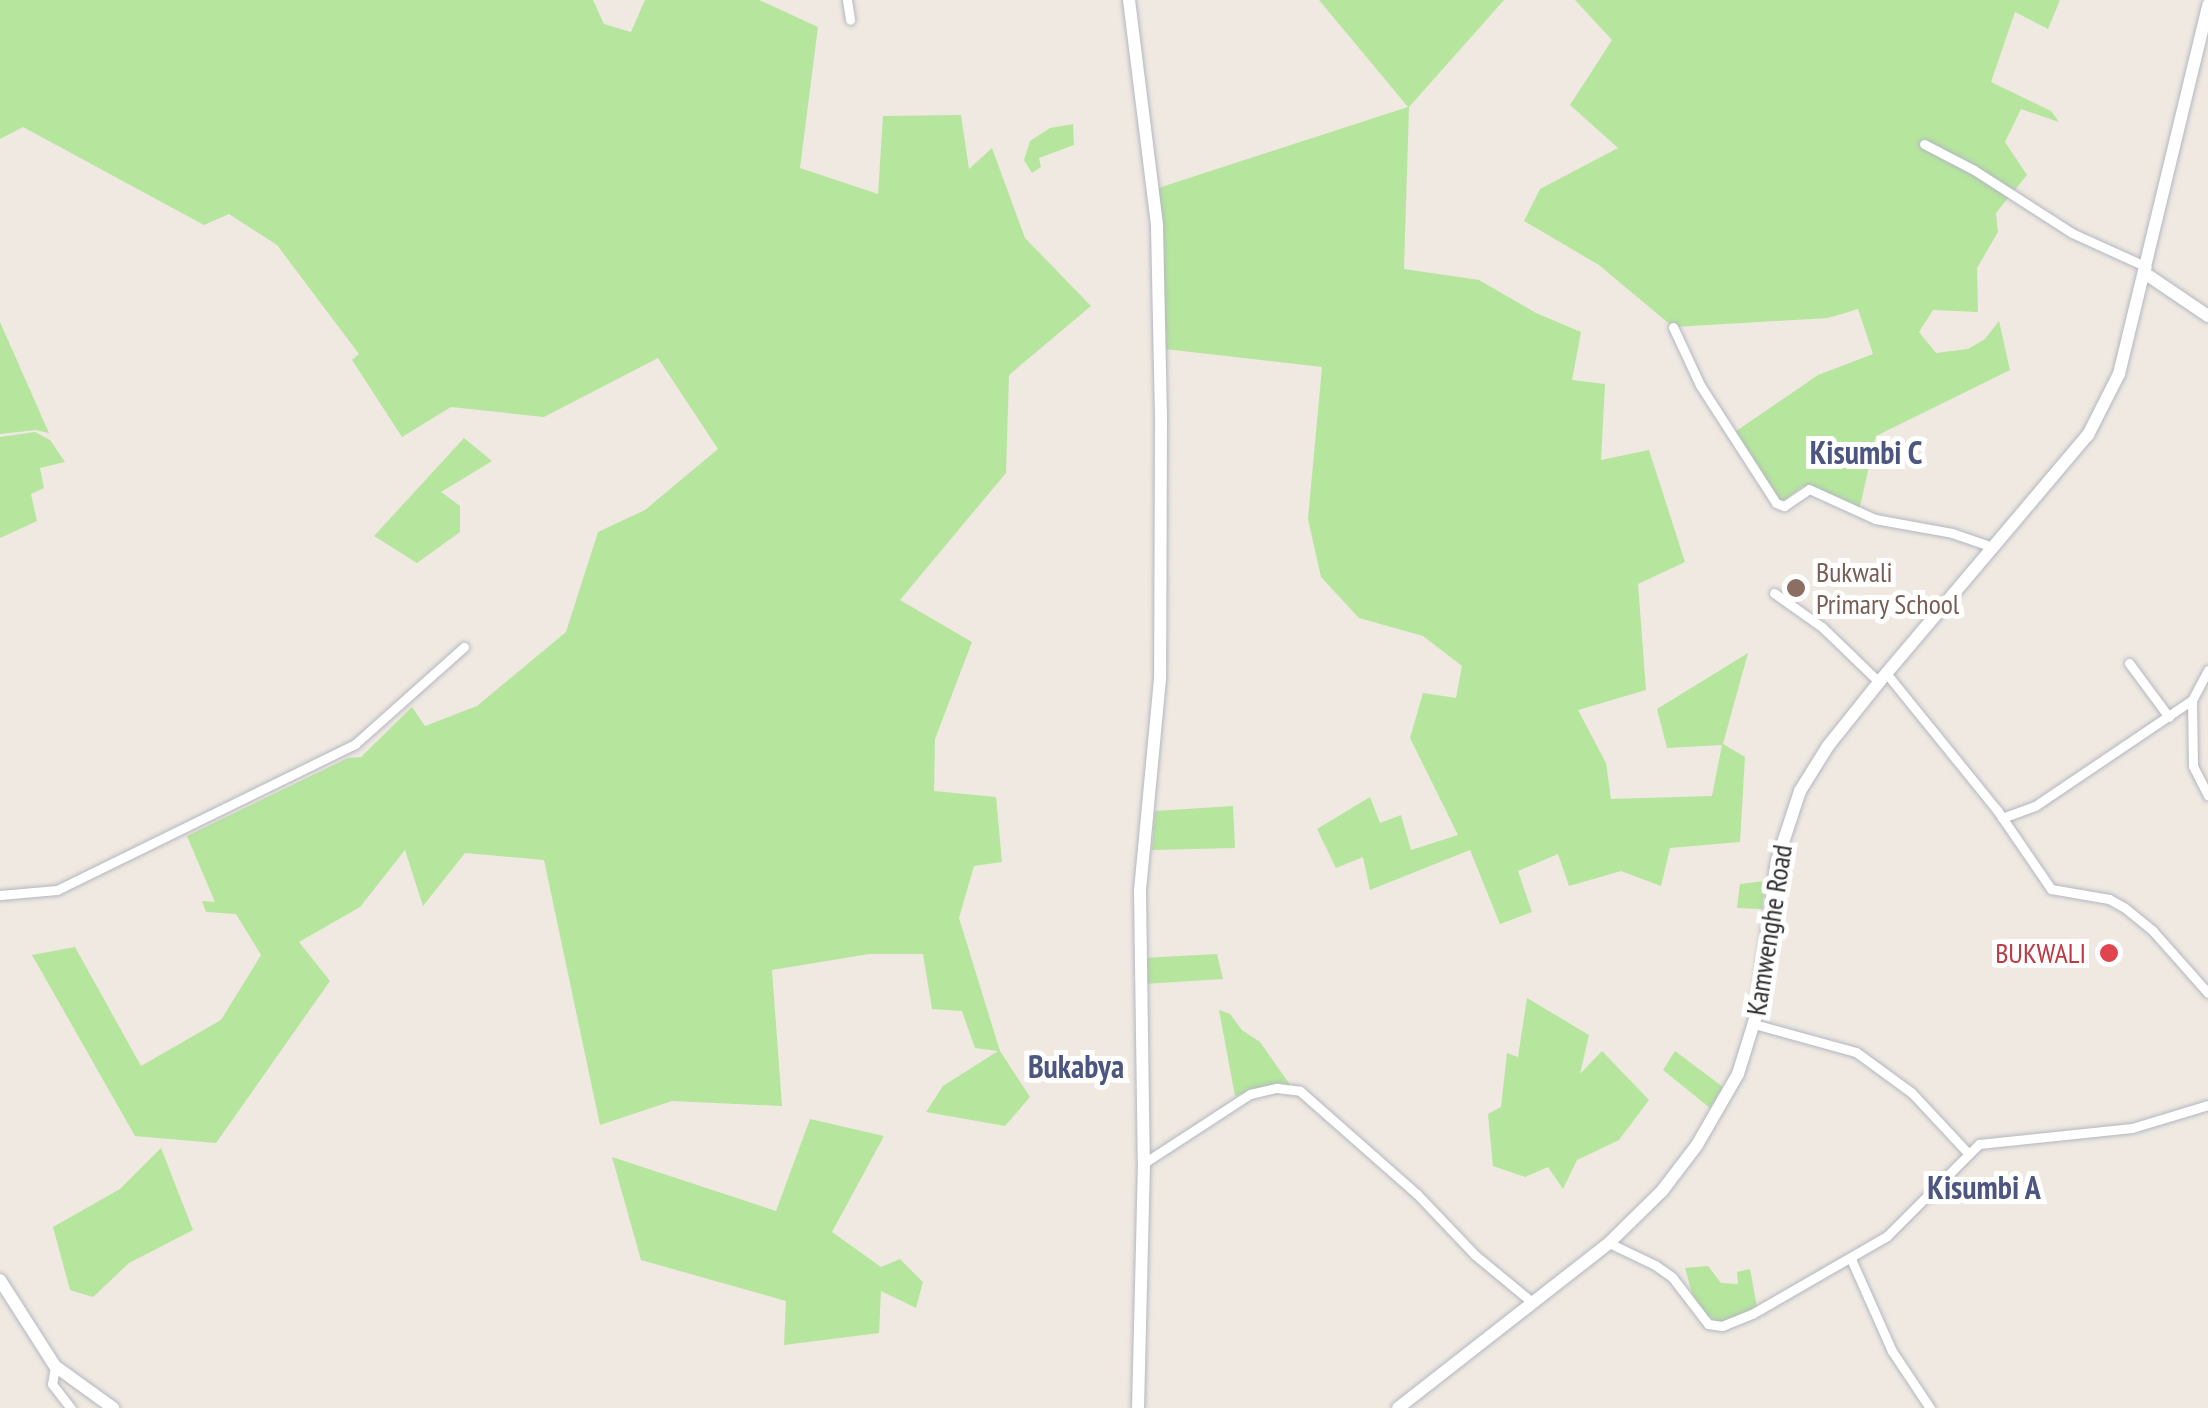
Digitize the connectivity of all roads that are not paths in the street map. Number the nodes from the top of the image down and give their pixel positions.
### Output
1 (846, 0) edge
2 (1129, 0) edge
3 (2208, 5) edge
4 (850, 20) dead end
5 (1924, 144) dead end
6 (2146, 271) junction
7 (2208, 316) edge
8 (1673, 327) dead end
9 (1993, 547) junction
10 (1774, 593) dead end
11 (464, 647) dead end
12 (2129, 662) dead end
13 (2208, 670) edge
14 (1883, 678) junction
15 (2192, 700) junction
16 (2168, 718) junction
17 (2208, 795) edge
18 (2002, 818) junction
19 (0, 895) edge
20 (2208, 992) edge
21 (1754, 1024) junction
22 (2208, 1105) edge
23 (1968, 1153) junction
24 (1144, 1164) junction
25 (1608, 1243) junction
26 (1850, 1259) junction
27 (0, 1280) edge
28 (1532, 1303) junction
29 (55, 1366) junction
30 (70, 1408) edge
31 (113, 1408) edge
32 (1138, 1408) edge
33 (1398, 1408) edge
34 (1930, 1408) edge

1 - 4 street
2 - 24 main road
3 - 6 main road, Kamwenghe Road
5 - 6 street
6 - 7 main road
6 - 9 main road, Kamwenghe Road
8 - 9 street
9 - 14 main road, Kamwenghe Road
10 - 14 street
11 - 19 street
12 - 16 street
13 - 15 street
14 - 18 street
14 - 21 main road, Kamwenghe Road
15 - 16 street
15 - 17 street
16 - 18 street
18 - 20 street
21 - 23 street
21 - 25 main road, Kamwenghe Road
22 - 23 street
23 - 26 street
24 - 28 street
24 - 32 main road
25 - 26 street
25 - 28 main road, Kamwenghe Road
26 - 34 street
27 - 29 main road
28 - 33 main road, Kamwenghe Road
29 - 30 street
29 - 31 main road

